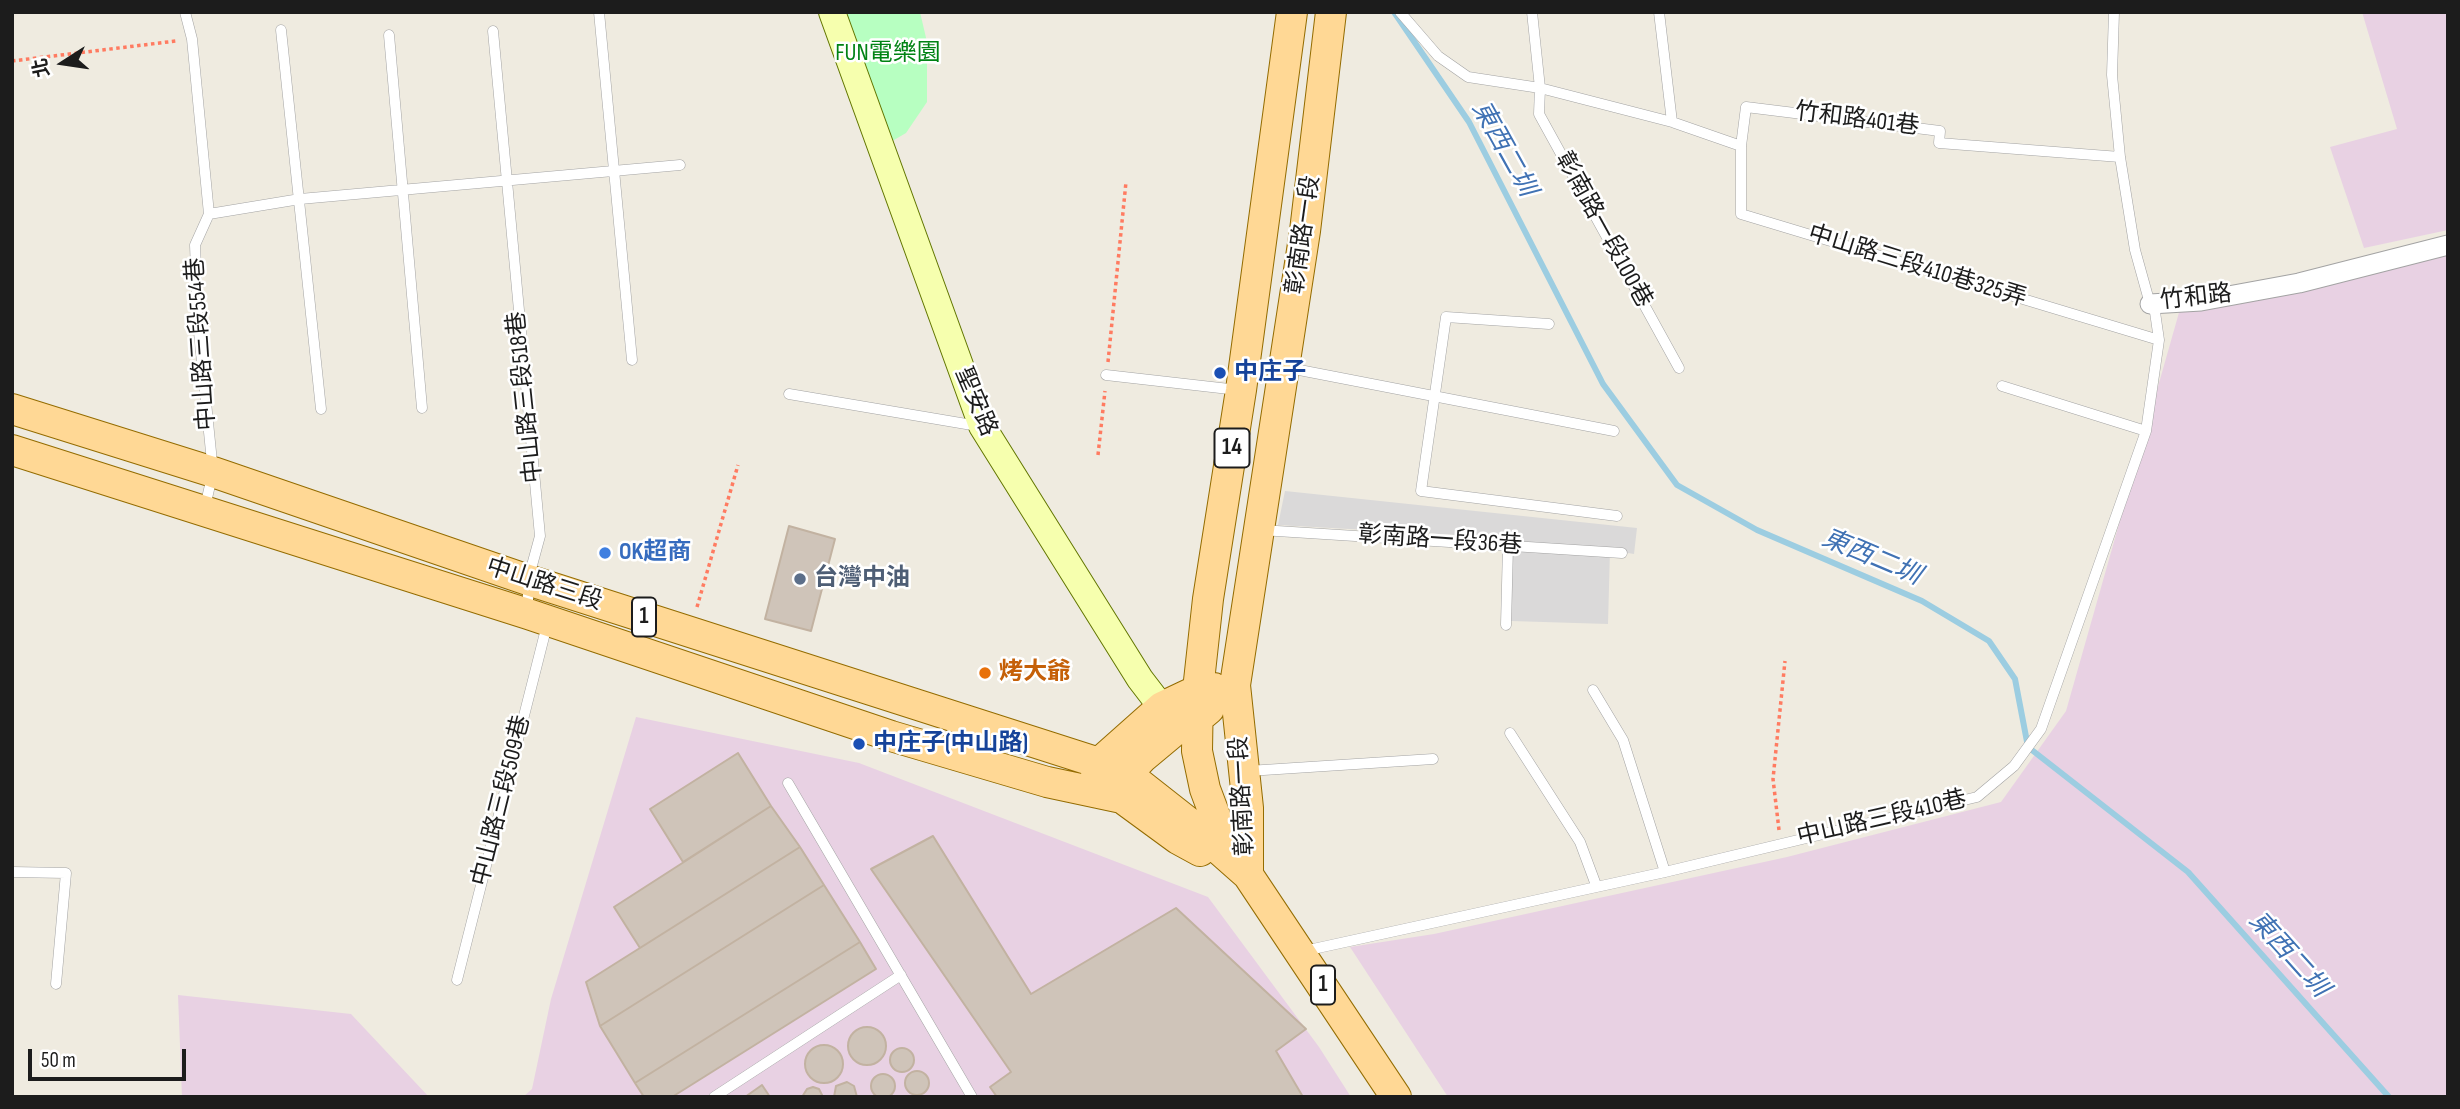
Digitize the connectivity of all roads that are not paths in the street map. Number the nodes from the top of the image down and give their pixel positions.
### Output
1 (185, 12) edge
2 (599, 12) edge
3 (832, 12) edge
4 (1292, 12) edge
5 (1331, 12) edge
6 (1400, 12) edge
7 (1532, 12) edge
8 (1659, 12) edge
9 (2115, 12) edge
10 (281, 30) dead end
11 (493, 32) dead end
12 (389, 35) dead end
13 (1540, 88) junction
14 (1672, 122) junction
15 (1741, 146) junction
16 (2120, 157) junction
17 (680, 165) dead end
18 (614, 169) junction
19 (504, 179) junction
20 (402, 189) junction
21 (300, 199) junction
22 (209, 214) junction
23 (2448, 245) edge
24 (2150, 304) junction
25 (1549, 324) dead end
26 (2159, 340) junction
27 (632, 360) dead end
28 (1283, 367) junction
29 (1679, 368) dead end
30 (1106, 375) road end
31 (2002, 386) dead end
32 (1241, 390) junction
33 (789, 394) dead end
34 (1435, 397) junction
35 (422, 408) dead end
36 (12, 409) edge
37 (321, 409) dead end
38 (982, 426) junction
39 (1615, 431) dead end
40 (2146, 431) junction
41 (12, 450) edge
42 (213, 472) junction
43 (204, 511) junction
44 (1617, 516) dead end
45 (1257, 530) junction
46 (1508, 546) junction
47 (1622, 553) dead end
48 (528, 580) junction
49 (538, 618) junction
50 (1506, 625) dead end
51 (1235, 685) junction
52 (1593, 690) dead end
53 (1184, 711) junction
54 (1510, 733) dead end
55 (1433, 759) dead end
56 (1244, 771) junction
57 (1096, 777) junction
58 (788, 783) dead end
59 (1124, 786) junction
60 (12, 872) edge
61 (1665, 872) junction
62 (1248, 875) junction
63 (1596, 885) junction
64 (1301, 952) junction
65 (901, 975) junction
66 (457, 980) dead end
67 (56, 984) dead end
68 (714, 1097) edge
69 (972, 1097) edge
70 (1396, 1097) edge

1 - 22 lane, 中山路三段554巷
2 - 18 lane
3 - 38 street, 聖安路
4 - 32 main road, 彰南路一段 / 14
5 - 28 main road, 彰南路一段 / 14
6 - 13 lane
7 - 13 lane, 彰南路一段100巷
8 - 14 lane
9 - 16 lane, 竹和路
10 - 21 lane
11 - 19 lane, 中山路三段518巷
12 - 20 lane
13 - 14 lane
13 - 29 lane, 彰南路一段100巷
14 - 15 lane
15 - 16 lane, 竹和路401巷
15 - 26 lane, 中山路三段410巷325弄
16 - 24 lane, 竹和路
17 - 18 lane
18 - 19 lane
18 - 27 lane
19 - 20 lane
19 - 48 lane, 中山路三段518巷
20 - 21 lane
20 - 35 lane
21 - 22 lane
21 - 37 lane
22 - 42 lane, 中山路三段554巷
23 - 24 street, 竹和路
24 - 26 lane, 中山路三段410巷
25 - 34 lane
26 - 40 lane, 中山路三段410巷
28 - 34 lane
28 - 45 main road, 彰南路一段 / 14
30 - 32 lane
31 - 40 lane
32 - 53 main road, 彰南路一段 / 14
33 - 38 lane
34 - 39 lane
34 - 44 lane
36 - 42 main road, 中山路三段 / 1
38 - 53 street, 聖安路
40 - 61 lane, 中山路三段410巷
41 - 43 main road, 中山路三段 / 1
42 - 43 lane, 中山路三段554巷
42 - 48 main road, 中山路三段 / 1
43 - 49 main road, 中山路三段 / 1
45 - 46 lane, 彰南路一段36巷
45 - 51 main road, 彰南路一段 / 14
46 - 47 lane, 彰南路一段36巷
46 - 50 lane
48 - 49 lane, 中山路三段518巷
48 - 57 main road, 中山路三段 / 1
49 - 57 main road, 中山路三段 / 1
49 - 66 lane, 中山路三段509巷
51 - 53 main road
51 - 56 main road, 彰南路一段 / 14
52 - 61 lane
53 - 57 main road
53 - 59 main road
53 - 62 main road, 彰南路一段 / 14
54 - 63 lane
55 - 56 lane
56 - 62 main road, 彰南路一段 / 14
57 - 59 main road, 中山路三段 / 1
58 - 65 lane
59 - 62 main road, 中山路三段 / 1
60 - 67 lane
61 - 63 lane, 中山路三段410巷
62 - 64 main road, 中山路三段 / 1
63 - 64 lane, 中山路三段410巷
64 - 70 main road, 中山路三段 / 1
65 - 68 lane
65 - 69 lane

